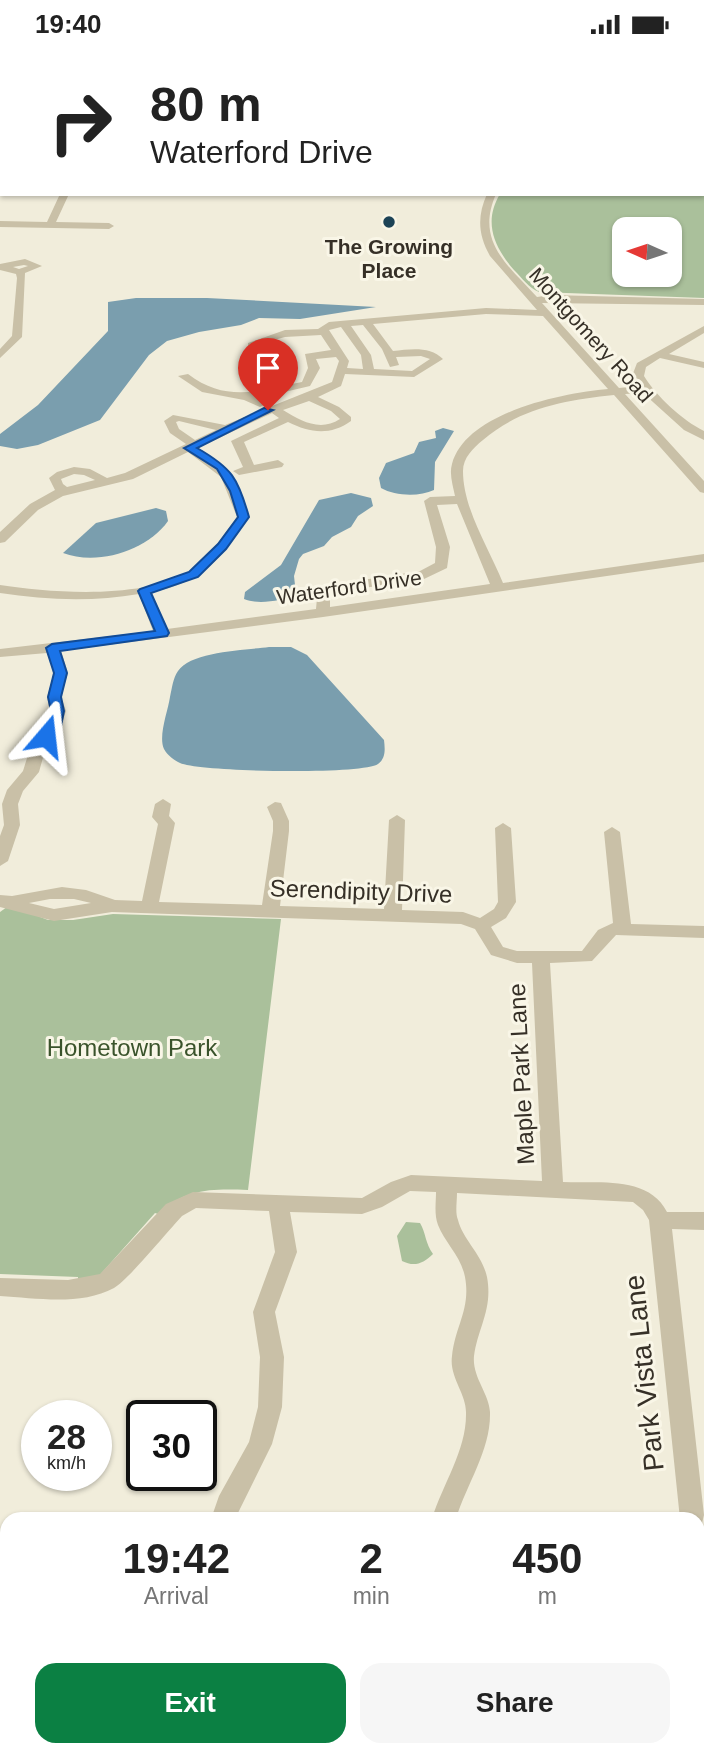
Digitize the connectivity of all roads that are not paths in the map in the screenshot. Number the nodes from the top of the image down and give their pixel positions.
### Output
1 (64, 196) edge
2 (491, 196) edge
3 (0, 224) edge
4 (50, 225) junction
5 (109, 226) dead end
6 (1, 267) edge
7 (20, 272) junction
8 (533, 300) junction
9 (704, 302) edge
10 (544, 313) junction
11 (366, 321) junction
12 (344, 324) junction
13 (704, 329) edge
14 (323, 330) junction
15 (252, 345) dead end
16 (361, 348) junction
17 (387, 350) junction
18 (338, 353) junction
19 (0, 355) edge
20 (660, 355) junction
21 (704, 365) edge
22 (342, 371) junction
23 (369, 372) junction
24 (393, 373) junction
25 (184, 376) dead end
26 (646, 389) junction
27 (615, 391) junction
28 (250, 397) junction
29 (308, 397) junction
30 (271, 410) junction
31 (288, 418) junction
32 (228, 429) junction
33 (704, 436) edge
34 (192, 447) junction
35 (278, 464) dead end
36 (250, 469) junction
37 (225, 473) junction
38 (104, 481) junction
39 (704, 489) edge
40 (64, 491) junction
41 (463, 500) junction
42 (0, 539) edge
43 (704, 558) edge
44 (498, 586) junction
45 (0, 589) edge
46 (144, 591) junction
47 (323, 613) junction
48 (162, 633) junction
49 (52, 648) junction
50 (0, 653) edge
51 (163, 804) dead end
52 (275, 807) dead end
53 (397, 820) dead end
54 (503, 828) dead end
55 (612, 832) dead end
56 (0, 861) edge
57 (6, 901) edge
58 (149, 908) junction
59 (270, 913) junction
60 (393, 916) junction
61 (481, 925) junction
62 (622, 929) junction
63 (704, 932) edge
64 (541, 958) junction
65 (446, 1184) junction
66 (553, 1188) junction
67 (278, 1203) junction
68 (660, 1220) junction
69 (704, 1221) edge
70 (0, 1287) edge
71 (226, 1512) edge
72 (446, 1512) edge
73 (691, 1512) edge

1 - 4 street
2 - 8 street, Montgomery Road
3 - 4 street
4 - 5 street
6 - 7 street
6 - 7 street
7 - 19 street
8 - 9 street
8 - 10 street, Montgomery Road
10 - 11 street
10 - 27 street, Montgomery Road
11 - 12 street
11 - 17 street
12 - 14 street
12 - 16 street
13 - 20 street
14 - 15 street
14 - 18 street
16 - 17 street
16 - 23 street
17 - 24 street
17 - 24 street
18 - 22 street
18 - 28 street
20 - 21 street
20 - 26 street
22 - 23 street
22 - 29 street
23 - 24 street
25 - 28 street
26 - 27 street
26 - 33 street
27 - 39 street, Montgomery Road
27 - 41 street
28 - 30 street
29 - 30 street
29 - 31 street
30 - 31 street
30 - 32 street
31 - 36 street
32 - 34 street
32 - 34 street
34 - 37 street
34 - 38 street
35 - 36 street
36 - 37 street
37 - 46 street
38 - 40 street
38 - 40 street
40 - 42 street
41 - 44 street
41 - 47 street
43 - 44 street, Waterford Drive
44 - 47 street, Waterford Drive
45 - 46 street
46 - 48 street
47 - 48 street, Waterford Drive
48 - 49 street, Waterford Drive
49 - 50 street, Waterford Drive
49 - 56 street
51 - 58 street
52 - 59 street
53 - 60 street
54 - 61 street
55 - 62 street
57 - 58 street, Serendipity Drive
58 - 59 street, Serendipity Drive
59 - 60 street, Serendipity Drive
60 - 61 street, Serendipity Drive
61 - 64 street, Serendipity Drive
62 - 63 street
62 - 64 street, Serendipity Drive
64 - 66 street, Maple Park Lane
65 - 66 street
65 - 67 street
65 - 72 street
66 - 68 street
67 - 70 street
67 - 71 street
68 - 69 street
68 - 73 street, Park Vista Lane

